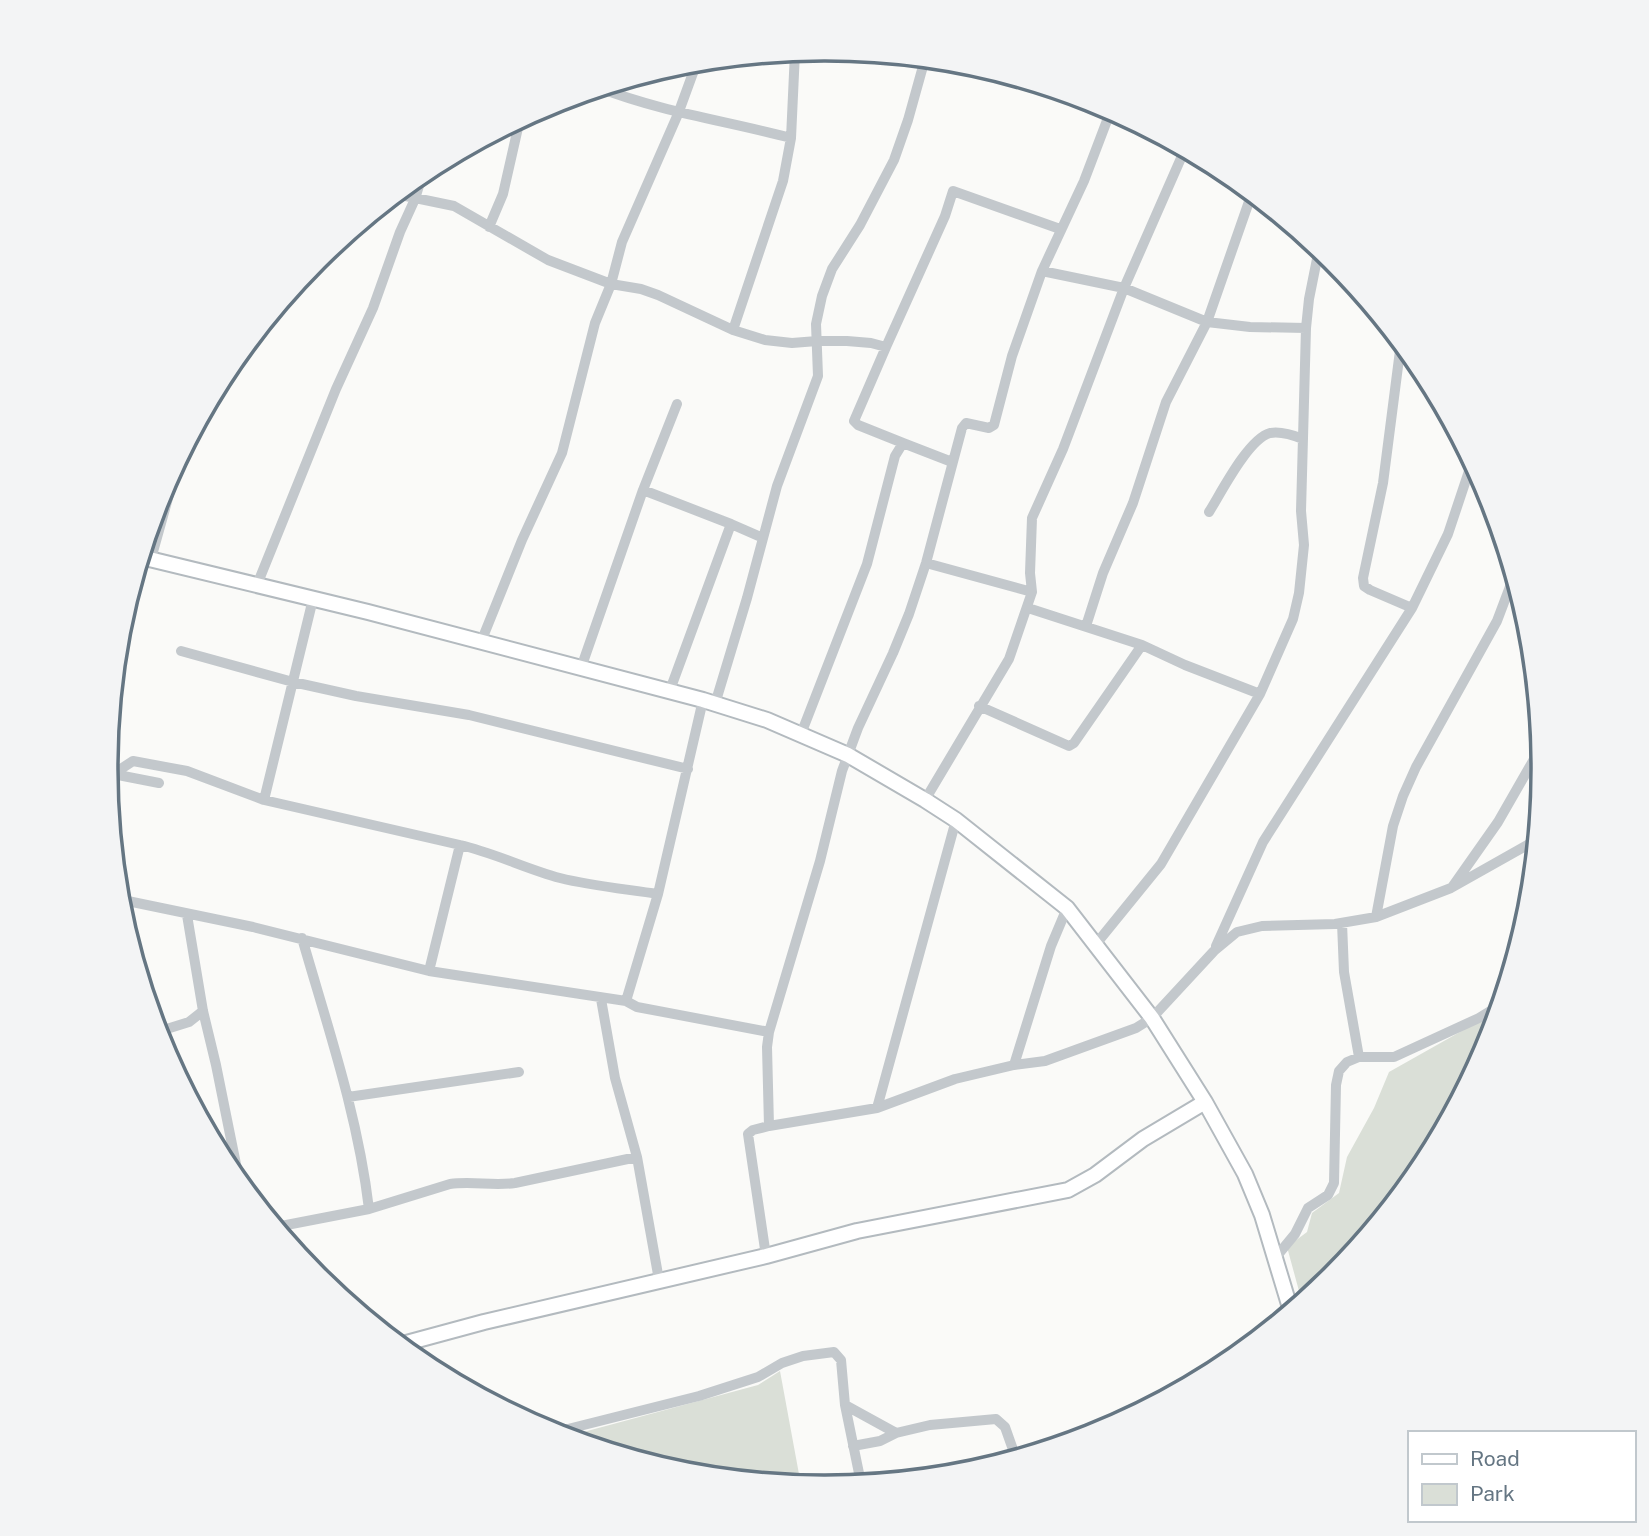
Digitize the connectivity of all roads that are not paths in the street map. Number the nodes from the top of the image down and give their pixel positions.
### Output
1 (795, 62) edge
2 (923, 68) edge
3 (692, 74) edge
4 (616, 93) edge
5 (678, 114) junction
6 (1107, 120) edge
7 (517, 132) edge
8 (791, 138) junction
9 (1181, 158) edge
10 (418, 190) edge
11 (408, 197) edge
12 (415, 199) junction
13 (1249, 203) edge
14 (489, 227) junction
15 (1060, 229) junction
16 (1317, 262) edge
17 (1042, 271) junction
18 (611, 284) junction
19 (1124, 288) junction
20 (1207, 322) junction
21 (1306, 328) junction
22 (733, 330) junction
23 (817, 341) junction
24 (886, 347) junction
25 (1399, 357) edge
26 (677, 404) dead end
27 (1303, 439) junction
28 (903, 443) junction
29 (952, 462) junction
30 (1467, 476) edge
31 (643, 490) junction
32 (1209, 512) dead end
33 (731, 524) junction
34 (763, 538) junction
35 (150, 559) edge
36 (926, 563) junction
37 (257, 585) junction
38 (1508, 591) edge
39 (1032, 592) junction
40 (313, 599) junction
41 (1028, 608) junction
42 (1412, 608) junction
43 (1086, 626) junction
44 (481, 642) junction
45 (1142, 645) junction
46 (181, 651) dead end
47 (582, 668) junction
48 (293, 682) junction
49 (670, 691) junction
50 (1260, 694) junction
51 (709, 702) junction
52 (979, 706) junction
53 (801, 734) junction
54 (848, 755) junction
55 (1531, 765) edge
56 (118, 769) edge
57 (688, 769) junction
58 (118, 775) edge
59 (159, 783) dead end
60 (264, 800) junction
61 (925, 800) junction
62 (956, 820) junction
63 (460, 845) junction
64 (1527, 845) edge
65 (1451, 888) junction
66 (658, 894) junction
67 (130, 902) edge
68 (1067, 908) junction
69 (187, 915) junction
70 (1376, 917) junction
71 (1342, 923) junction
72 (302, 938) junction
73 (1096, 944) junction
74 (1214, 951) junction
75 (429, 971) junction
76 (601, 999) junction
77 (626, 1002) junction
78 (203, 1011) junction
79 (1487, 1014) edge
80 (1152, 1018) junction
81 (168, 1028) edge
82 (769, 1032) junction
83 (1359, 1057) junction
84 (1014, 1065) junction
85 (519, 1072) dead end
86 (348, 1097) junction
87 (1205, 1102) junction
88 (877, 1108) junction
89 (769, 1126) junction
90 (235, 1157) edge
91 (637, 1157) junction
92 (369, 1209) junction
93 (286, 1225) edge
94 (766, 1256) junction
95 (1276, 1257) junction
96 (659, 1280) junction
97 (1288, 1301) edge
98 (412, 1342) edge
99 (845, 1405) junction
100 (572, 1428) edge
101 (897, 1433) junction
102 (853, 1446) junction
103 (1013, 1449) edge
104 (859, 1474) edge

1 - 8 street
2 - 23 street
3 - 5 street
4 - 5 street
5 - 8 street
5 - 18 street
6 - 15 street
7 - 14 street
8 - 22 street
9 - 19 street
10 - 12 street
11 - 12 street
12 - 14 street
12 - 37 street
13 - 20 street
14 - 18 street
15 - 17 street
15 - 24 street
16 - 21 street
17 - 19 street
17 - 29 street
18 - 22 street
18 - 44 street
19 - 20 street
19 - 39 street
20 - 21 street
20 - 43 street
21 - 27 street
22 - 23 street
23 - 24 street
23 - 34 street
24 - 28 street
25 - 42 street
26 - 31 street
27 - 32 street
27 - 50 street
28 - 29 street
28 - 53 street
29 - 36 street
30 - 42 street
31 - 33 street
31 - 47 street
33 - 34 street
33 - 49 street
34 - 51 street
35 - 37 main road
36 - 39 street
36 - 54 street
37 - 40 main road
38 - 70 street
39 - 41 street
40 - 44 main road
40 - 48 street
41 - 43 street
41 - 52 street
42 - 74 street
43 - 45 street
44 - 47 main road
45 - 50 street
45 - 52 street
46 - 48 street
47 - 49 main road
48 - 57 street
48 - 60 street
49 - 51 main road
50 - 73 street
51 - 53 main road
51 - 57 street
52 - 61 street
53 - 54 main road
54 - 61 main road
54 - 82 street
55 - 65 street
56 - 60 street
57 - 66 street
58 - 59 street
60 - 63 street
61 - 62 main road
62 - 68 main road
62 - 88 street
63 - 66 street
63 - 75 street
64 - 65 street
65 - 70 street
66 - 77 street
67 - 69 street
68 - 73 main road
68 - 84 street
69 - 72 street
69 - 78 street
70 - 71 street
71 - 74 street
71 - 83 street
72 - 75 street
72 - 86 street
73 - 80 main road
74 - 80 street
75 - 76 street
76 - 77 street
76 - 91 street
77 - 82 street
78 - 81 street
78 - 90 street
79 - 83 street
80 - 84 street
80 - 87 main road
82 - 89 street
83 - 95 street
84 - 88 street
85 - 86 street
86 - 92 street
87 - 94 main road
87 - 95 main road
88 - 89 street
89 - 94 street
91 - 92 street
91 - 96 street
92 - 93 street
94 - 96 main road
95 - 97 main road
96 - 98 main road
99 - 100 street
99 - 101 street
99 - 102 street
101 - 102 street
101 - 103 street
102 - 104 street

